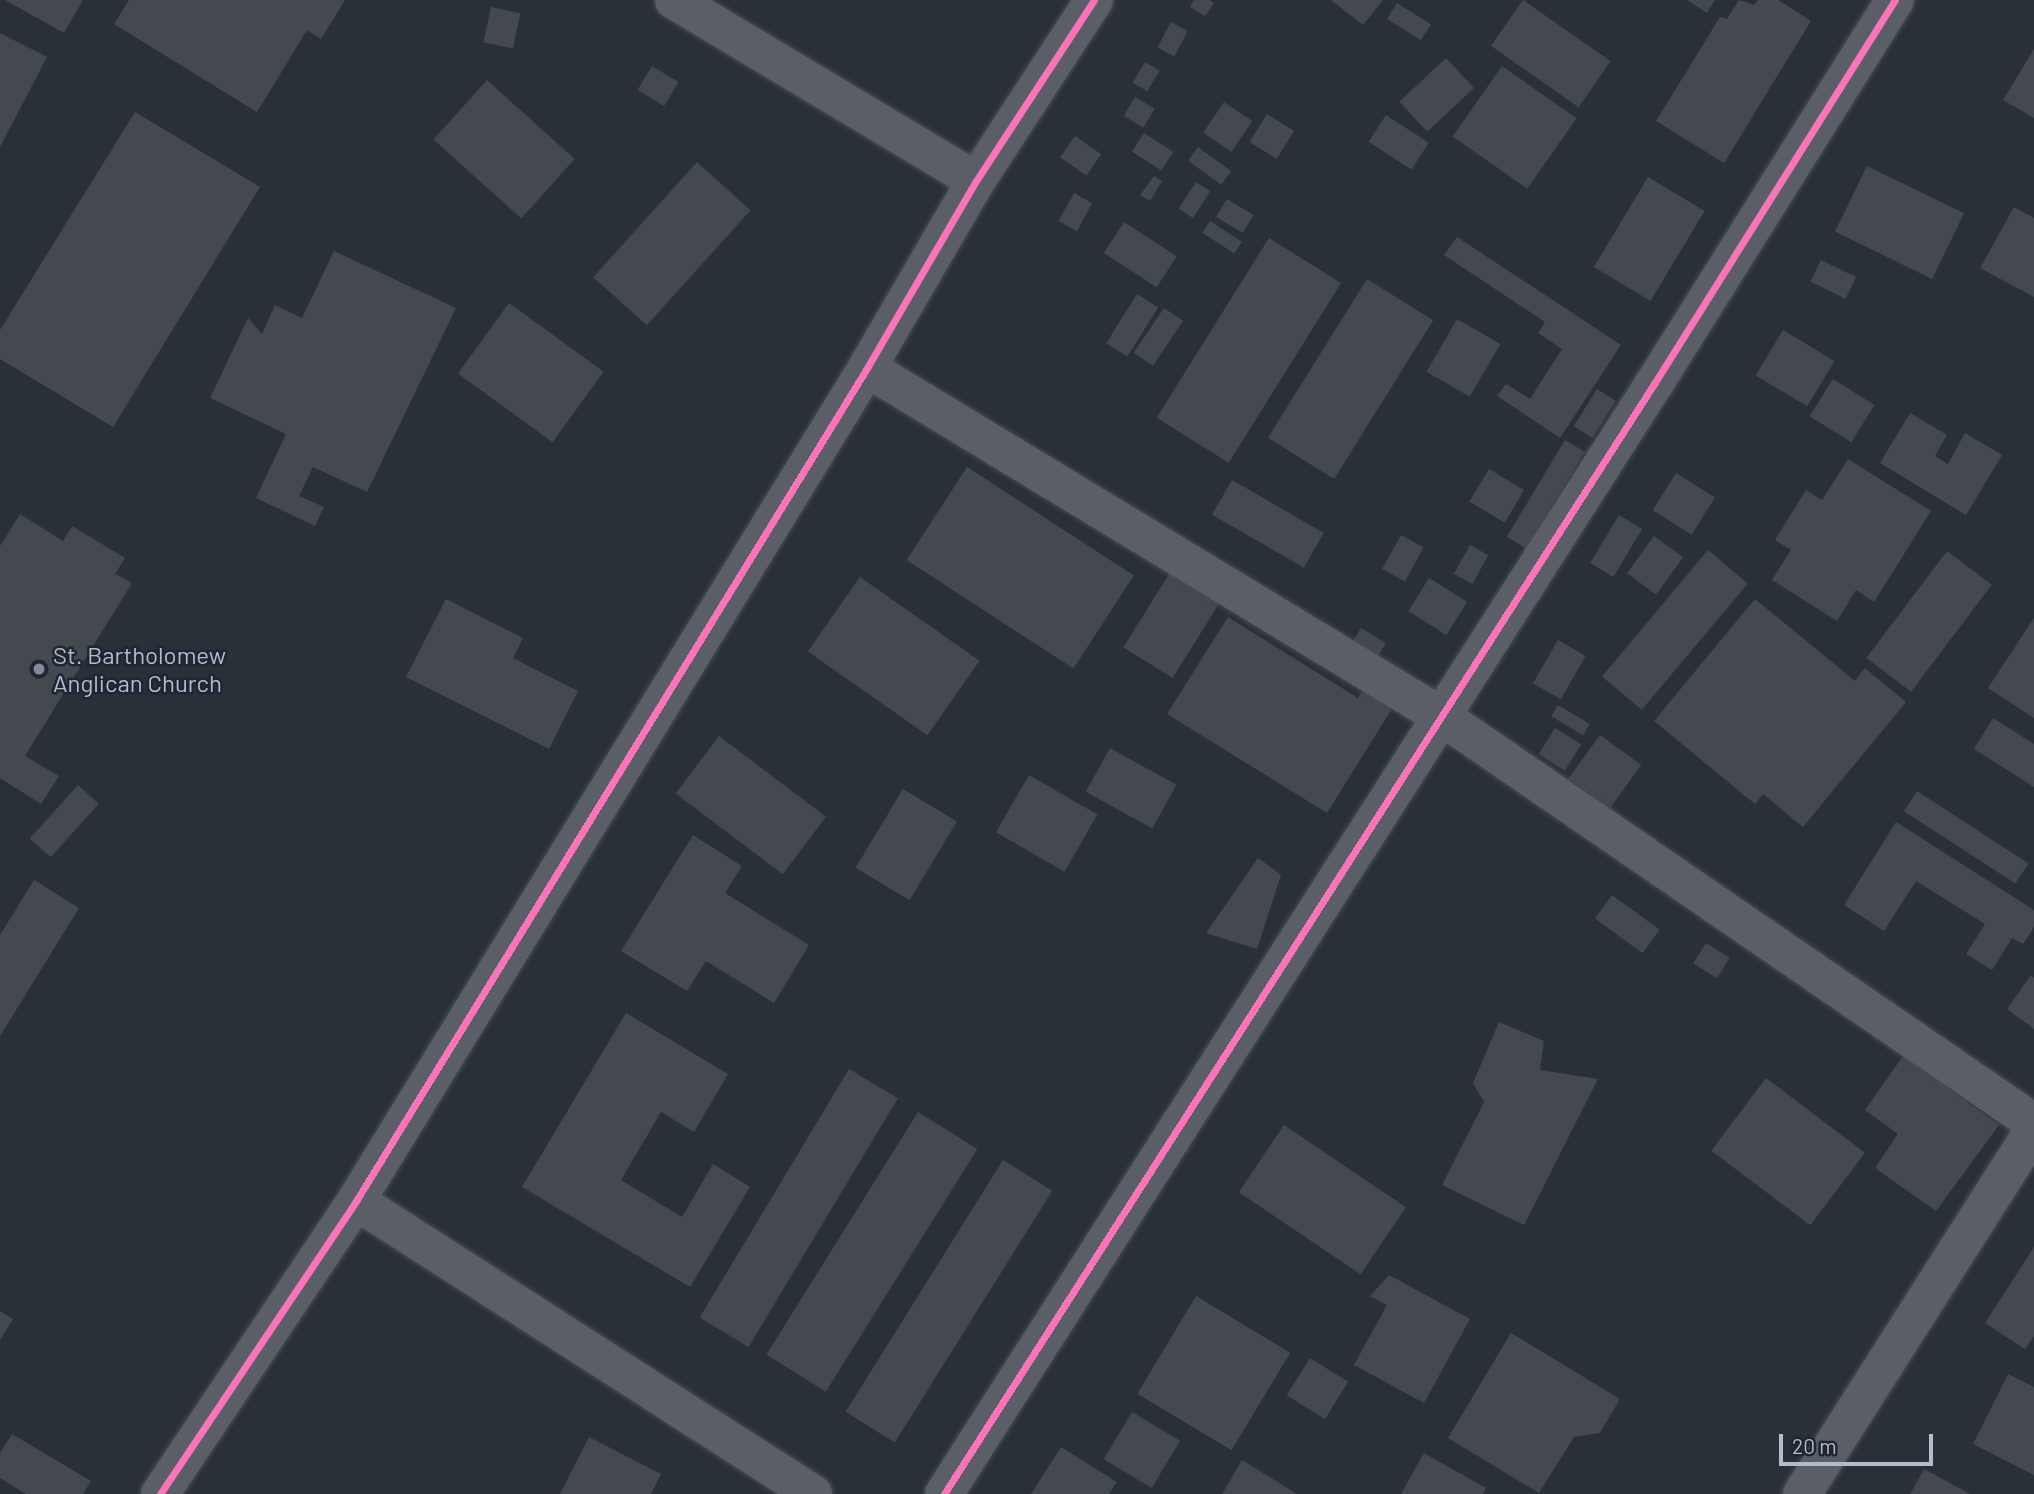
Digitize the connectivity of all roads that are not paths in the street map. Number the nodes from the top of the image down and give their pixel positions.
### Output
1 (674, 0) edge
2 (1094, 0) edge
3 (1895, 0) edge
4 (976, 181) junction
5 (867, 368) junction
6 (1440, 716) junction
7 (2034, 1122) edge
8 (2034, 1130) edge
9 (356, 1201) junction
10 (160, 1494) edge
11 (813, 1494) edge
12 (944, 1494) edge
13 (1802, 1494) edge

1 - 4 street
2 - 4 street
3 - 6 street
4 - 5 street
5 - 6 street
5 - 9 street
6 - 7 street
6 - 12 street
8 - 13 street
9 - 10 street
9 - 11 street

